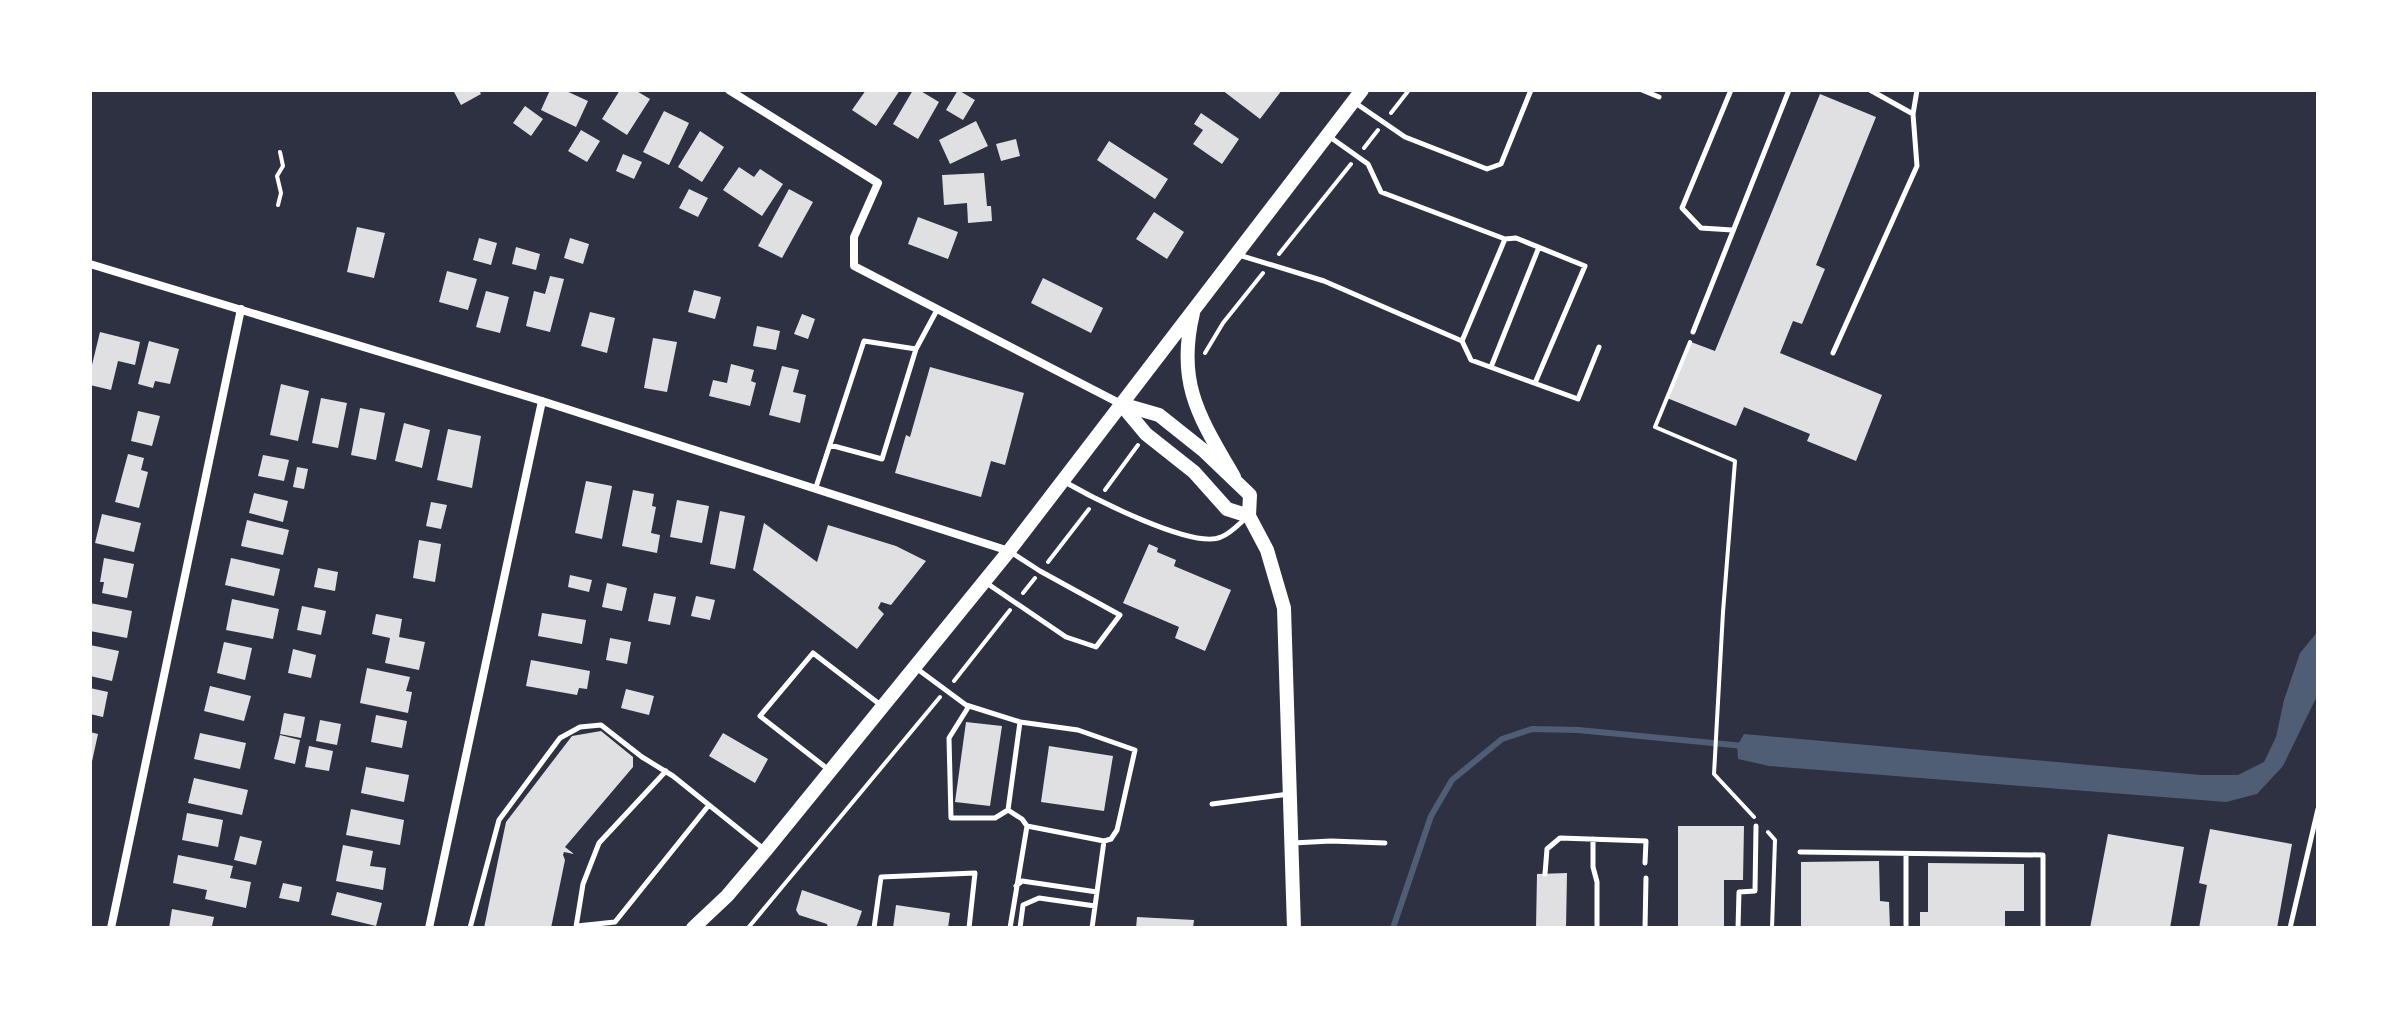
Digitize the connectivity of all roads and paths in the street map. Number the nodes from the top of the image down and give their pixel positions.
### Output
1 (729, 90) edge
2 (1409, 90) edge
3 (1531, 90) edge
4 (1642, 90) edge
5 (1731, 90) edge
6 (1789, 90) edge
7 (1870, 90) edge
8 (1917, 90) edge
9 (1358, 96) edge
10 (1659, 97) dead end
11 (1913, 114) junction
12 (1384, 122) junction
13 (1327, 135) junction
14 (280, 152) dead end
15 (1357, 156) junction
16 (278, 205) dead end
17 (1732, 230) junction
18 (1505, 239) junction
19 (1539, 247) junction
20 (1236, 254) junction
21 (1271, 263) junction
22 (90, 264) edge
23 (241, 309) junction
24 (937, 309) junction
25 (1194, 309) junction
26 (1693, 332) joint
27 (1462, 341) junction
28 (1599, 347) dead end
29 (916, 349) junction
30 (1833, 353) dead end
31 (1204, 355) dead end
32 (1491, 367) junction
33 (1535, 383) junction
34 (542, 401) junction
35 (1121, 404) junction
36 (830, 445) junction
37 (1234, 477) junction
38 (1062, 481) junction
39 (816, 487) junction
40 (1249, 516) junction
41 (1009, 551) junction
42 (984, 581) junction
43 (914, 667) junction
44 (969, 706) junction
45 (883, 707) junction
46 (1020, 722) junction
47 (1715, 757) dead end
48 (666, 771) junction
49 (830, 771) junction
50 (1290, 794) junction
51 (1212, 804) dead end
52 (709, 805) junction
53 (2318, 809) edge
54 (1008, 810) junction
55 (1027, 826) junction
56 (1756, 826) dead end
57 (1593, 839) junction
58 (1104, 841) junction
59 (1292, 843) junction
60 (1385, 843) dead end
61 (766, 850) junction
62 (1800, 852) dead end
63 (1906, 854) junction
64 (1645, 863) dead end
65 (1545, 874) dead end
66 (1646, 878) dead end
67 (1015, 887) junction
68 (1097, 892) junction
69 (1095, 906) junction
70 (576, 927) edge
71 (111, 928) edge
72 (429, 928) edge
73 (470, 928) edge
74 (693, 928) edge
75 (874, 928) edge
76 (969, 928) edge
77 (1010, 928) edge
78 (1020, 928) edge
79 (1092, 928) edge
80 (1294, 928) edge
81 (1597, 928) edge
82 (1645, 928) edge
83 (1738, 928) edge
84 (1906, 928) edge
85 (2043, 928) edge
86 (2290, 928) edge

1 - 24 street
2 - 12 path
3 - 12 lane
4 - 10 lane
5 - 17 lane
6 - 17 lane
7 - 11 lane
8 - 11 lane
9 - 12 lane
9 - 13 main road
11 - 30 lane
12 - 15 path
13 - 15 lane
13 - 20 main road
14 - 16 path
15 - 18 lane
15 - 21 path
17 - 26 lane
18 - 19 lane
18 - 27 lane
19 - 32 lane
19 - 33 lane
20 - 21 lane
20 - 25 main road
21 - 27 lane
21 - 31 path
22 - 23 street
23 - 34 street
23 - 71 street
24 - 29 lane
24 - 35 street
25 - 35 main road
25 - 37 main road
26 - 47 path
27 - 32 lane
28 - 33 lane
29 - 36 lane
29 - 36 lane
32 - 33 lane
34 - 39 street
34 - 72 street
35 - 37 main road
35 - 38 main road
35 - 40 main road
36 - 39 lane
37 - 40 main road
38 - 40 lane
38 - 41 main road
39 - 41 street
40 - 50 main road
41 - 42 main road
41 - 42 lane
42 - 43 main road
43 - 44 lane
43 - 45 main road
44 - 46 lane
44 - 54 lane
45 - 49 main road
45 - 49 lane
46 - 54 lane
46 - 58 lane
48 - 52 lane
48 - 70 lane
48 - 73 lane
49 - 61 main road
50 - 51 lane
50 - 59 main road
52 - 61 lane
52 - 70 lane
53 - 86 lane
54 - 55 lane
55 - 58 lane
55 - 67 lane
56 - 83 lane
57 - 64 lane
57 - 65 lane
57 - 81 lane
58 - 68 lane
59 - 60 lane
59 - 80 main road
61 - 74 main road
62 - 63 lane
63 - 84 lane
63 - 85 lane
66 - 82 lane
67 - 68 lane
67 - 77 lane
68 - 69 lane
69 - 78 lane
69 - 79 lane
75 - 76 lane

